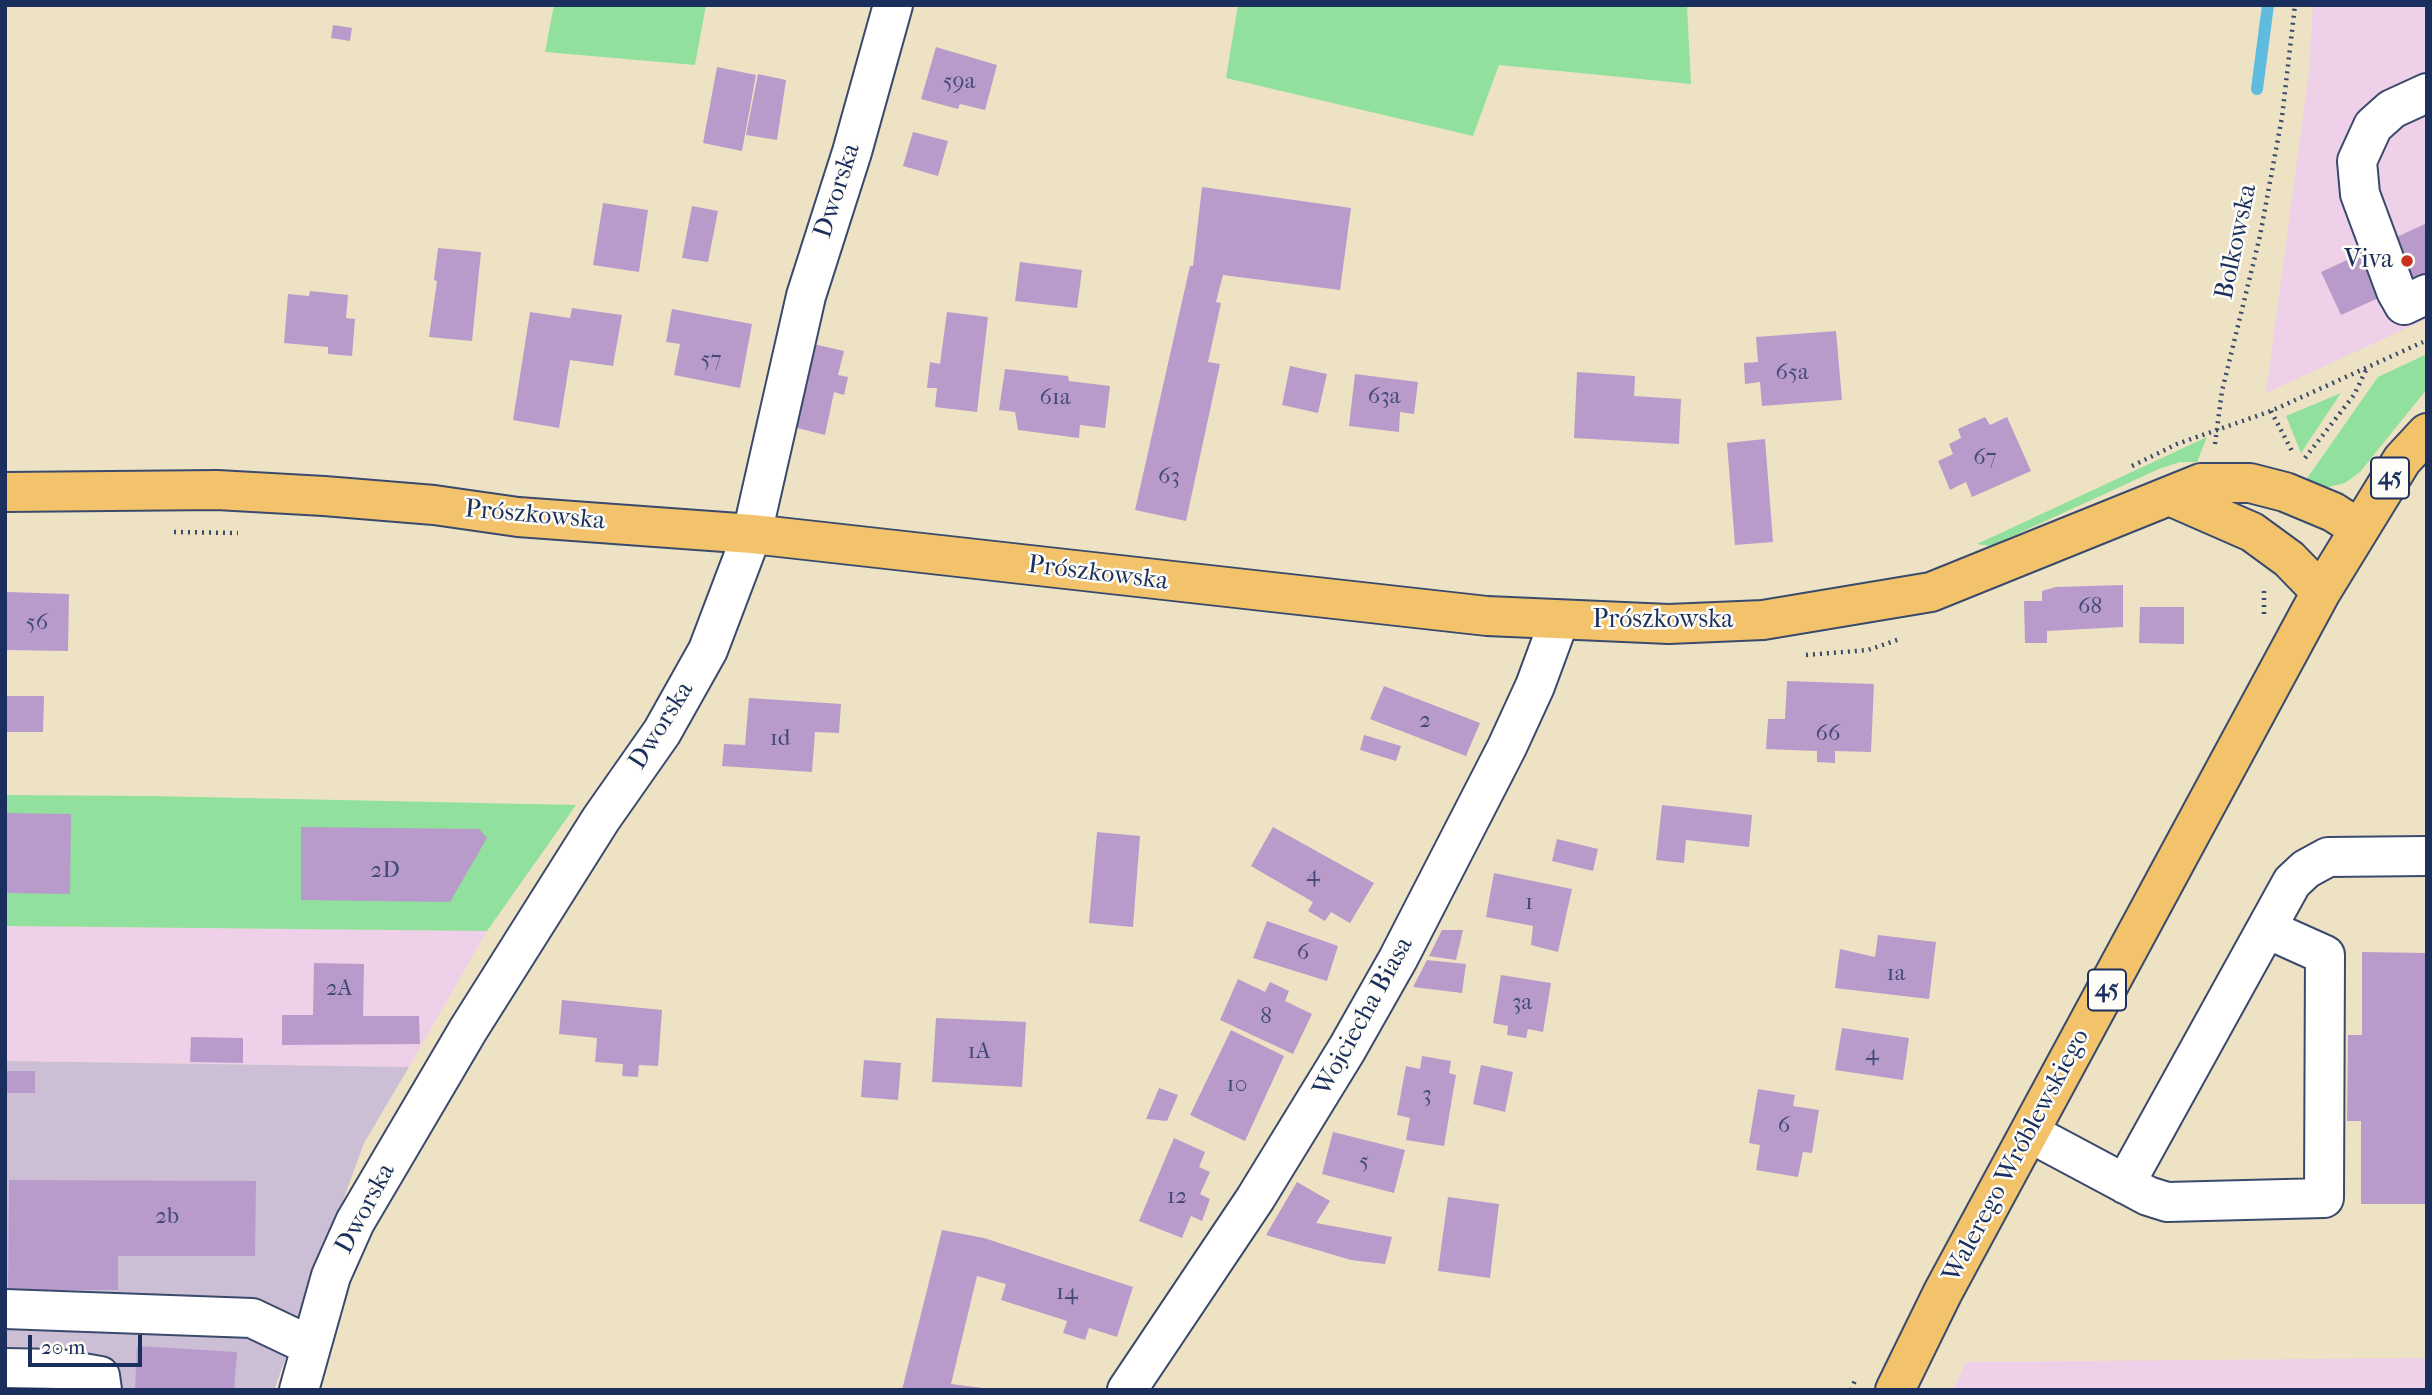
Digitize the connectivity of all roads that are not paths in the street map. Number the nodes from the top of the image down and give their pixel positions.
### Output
1 (893, 5) edge
2 (2427, 93) edge
3 (2427, 294) edge
4 (2427, 433) edge
5 (2187, 490) junction
6 (5, 492) edge
7 (2358, 528) junction
8 (752, 534) junction
9 (2321, 592) junction
10 (1559, 621) junction
11 (2427, 856) edge
12 (2267, 929) junction
13 (2030, 1133) junction
14 (2125, 1184) junction
15 (5, 1309) edge
16 (311, 1346) junction
17 (5, 1368) edge
18 (102, 1390) edge
19 (299, 1390) edge
20 (1127, 1390) edge
21 (1895, 1390) edge

1 - 8 street, Dworska
2 - 3 street
4 - 7 main road, 45
5 - 7 main road, Prószkowska
5 - 9 main road
5 - 10 main road, Prószkowska
6 - 8 main road, Prószkowska
7 - 9 main road, 45
8 - 10 main road, Prószkowska
8 - 16 street, Dworska
9 - 13 main road, Walerego Wróblewskiego / 45
10 - 20 street, Wojciecha Biasa
11 - 12 street
12 - 14 street
12 - 14 street
13 - 14 street
13 - 21 main road, Walerego Wróblewskiego / 45
15 - 16 street
16 - 19 street, Dworska
17 - 18 street

